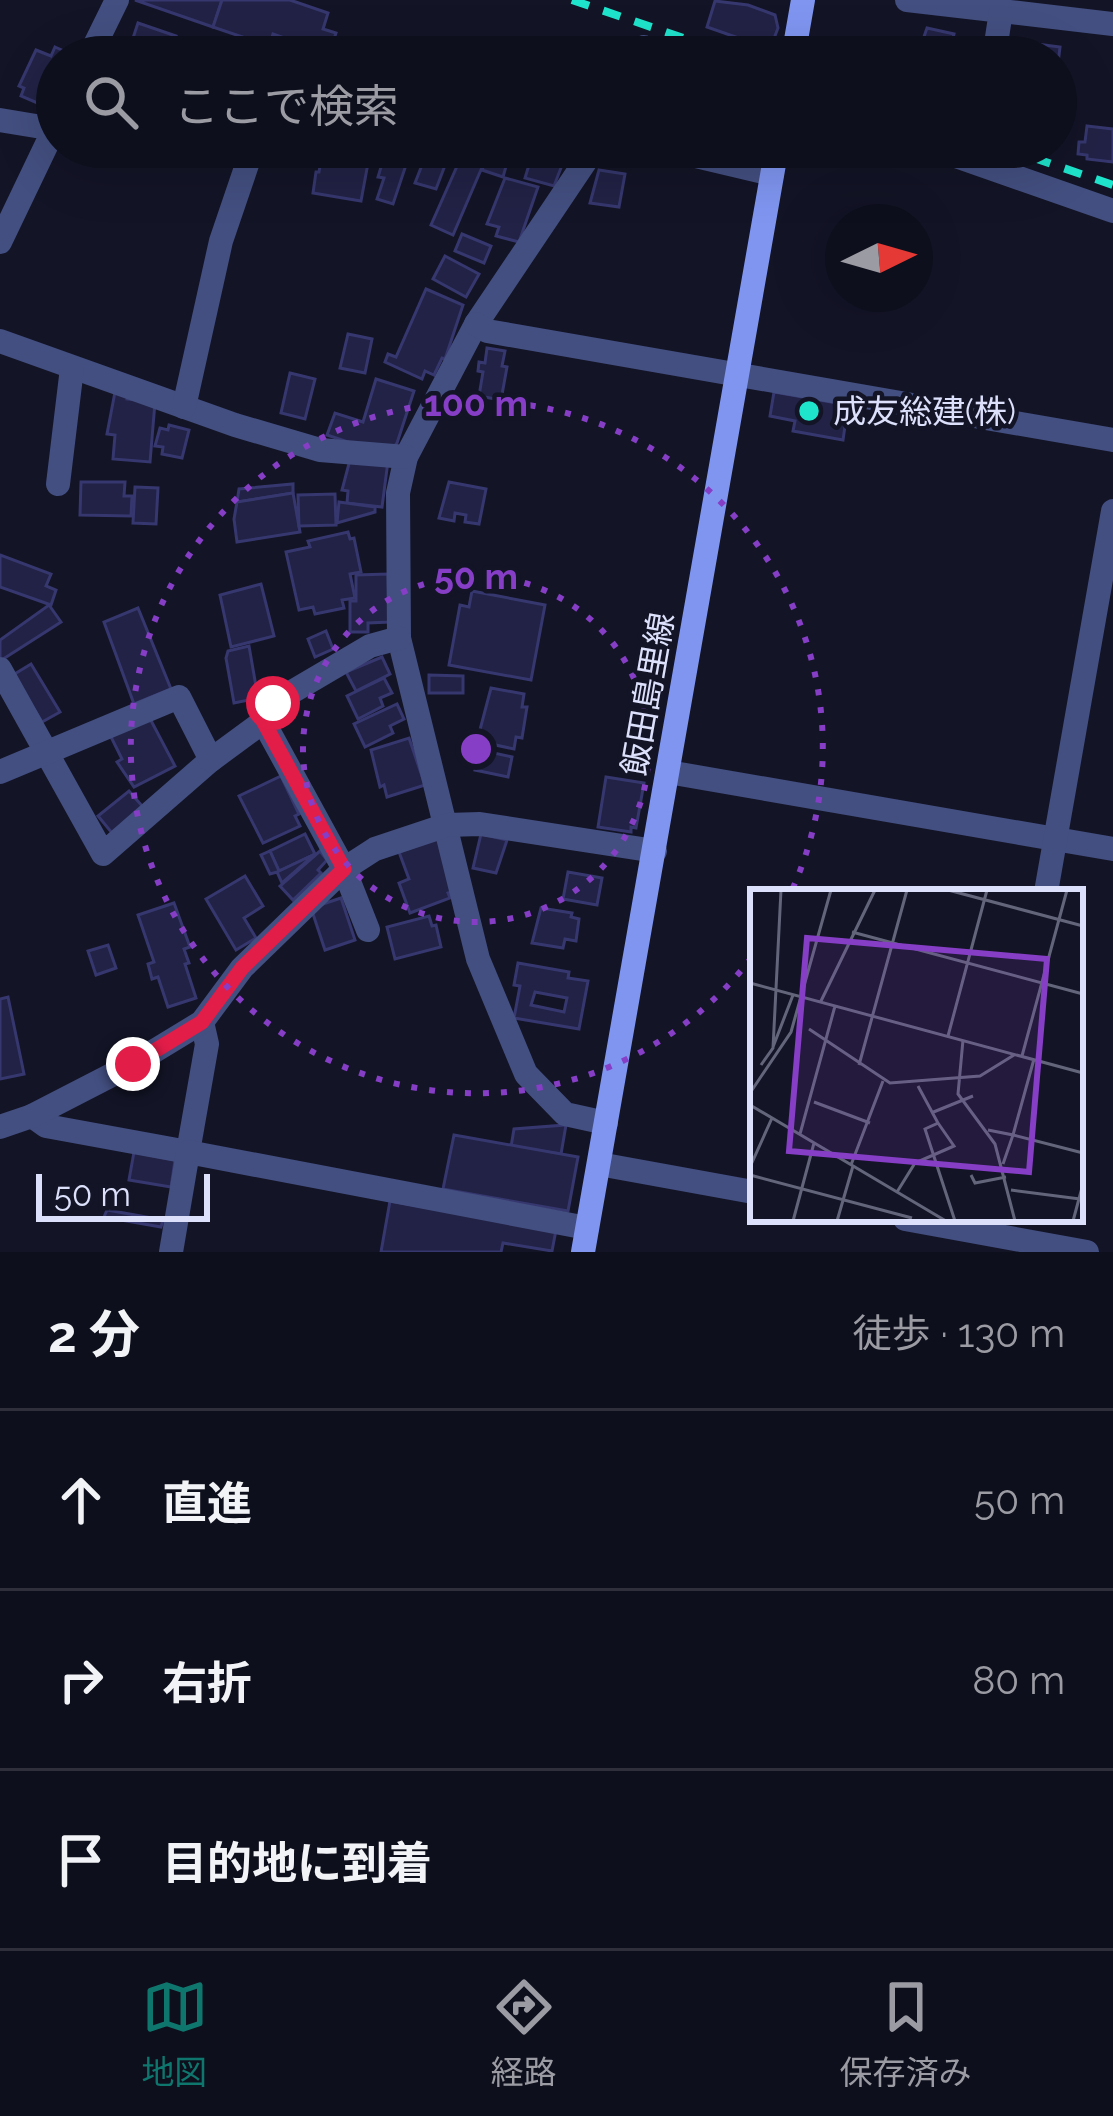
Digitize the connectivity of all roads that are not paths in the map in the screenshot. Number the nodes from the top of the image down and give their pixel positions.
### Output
1 (117, 0) edge
2 (803, 0) edge
3 (907, 0) edge
4 (1001, 11) junction
5 (1113, 24) edge
6 (105, 36) edge
7 (797, 36) edge
8 (997, 36) edge
9 (0, 120) edge
10 (36, 124) edge
11 (36, 167) edge
12 (246, 168) edge
13 (581, 168) edge
14 (745, 168) edge
15 (773, 168) edge
16 (990, 168) edge
17 (772, 174) junction
18 (1113, 211) edge
19 (0, 242) edge
20 (476, 324) junction
21 (0, 341) edge
22 (72, 368) junction
23 (738, 373) junction
24 (184, 407) junction
25 (1113, 440) edge
26 (406, 458) junction
27 (58, 484) dead end
28 (1113, 511) edge
29 (399, 638) junction
30 (0, 669) edge
31 (262, 719) junction
32 (45, 752) junction
33 (212, 759) junction
34 (0, 772) edge
35 (668, 772) junction
36 (447, 825) junction
37 (1055, 839) junction
38 (1113, 849) edge
39 (655, 851) junction
40 (344, 869) junction
41 (1047, 889) edge
42 (368, 930) dead end
43 (202, 1022) junction
44 (32, 1116) junction
45 (606, 1123) junction
46 (0, 1127) edge
47 (188, 1152) junction
48 (598, 1164) junction
49 (750, 1191) edge
50 (920, 1222) edge
51 (986, 1235) edge
52 (585, 1240) edge
53 (171, 1252) edge
54 (1087, 1252) edge

1 - 6 street
2 - 7 main road
3 - 4 street
4 - 5 street
4 - 8 street
9 - 10 street
11 - 19 street
12 - 24 street
13 - 20 street
14 - 17 street
15 - 17 main road, 飯田島里線
16 - 18 street
17 - 23 main road, 飯田島里線
20 - 23 street
20 - 26 street
21 - 22 street
22 - 24 street
22 - 27 street
23 - 25 street
23 - 35 main road, 飯田島里線
24 - 26 street
26 - 29 street
28 - 37 street
29 - 31 street
29 - 36 street
30 - 32 street
31 - 33 street
31 - 40 street
32 - 33 street
32 - 33 street
32 - 34 street
35 - 37 street
35 - 39 main road, 飯田島里線
36 - 39 street
36 - 40 street
36 - 45 street
37 - 38 street
37 - 41 street
39 - 45 main road, 飯田島里線
40 - 42 street
40 - 43 street
43 - 44 street
43 - 47 street
44 - 46 street
44 - 47 street
45 - 48 main road, 飯田島里線
47 - 52 street
47 - 53 street
48 - 49 street
48 - 52 main road, 飯田島里線
50 - 51 street
51 - 54 street

